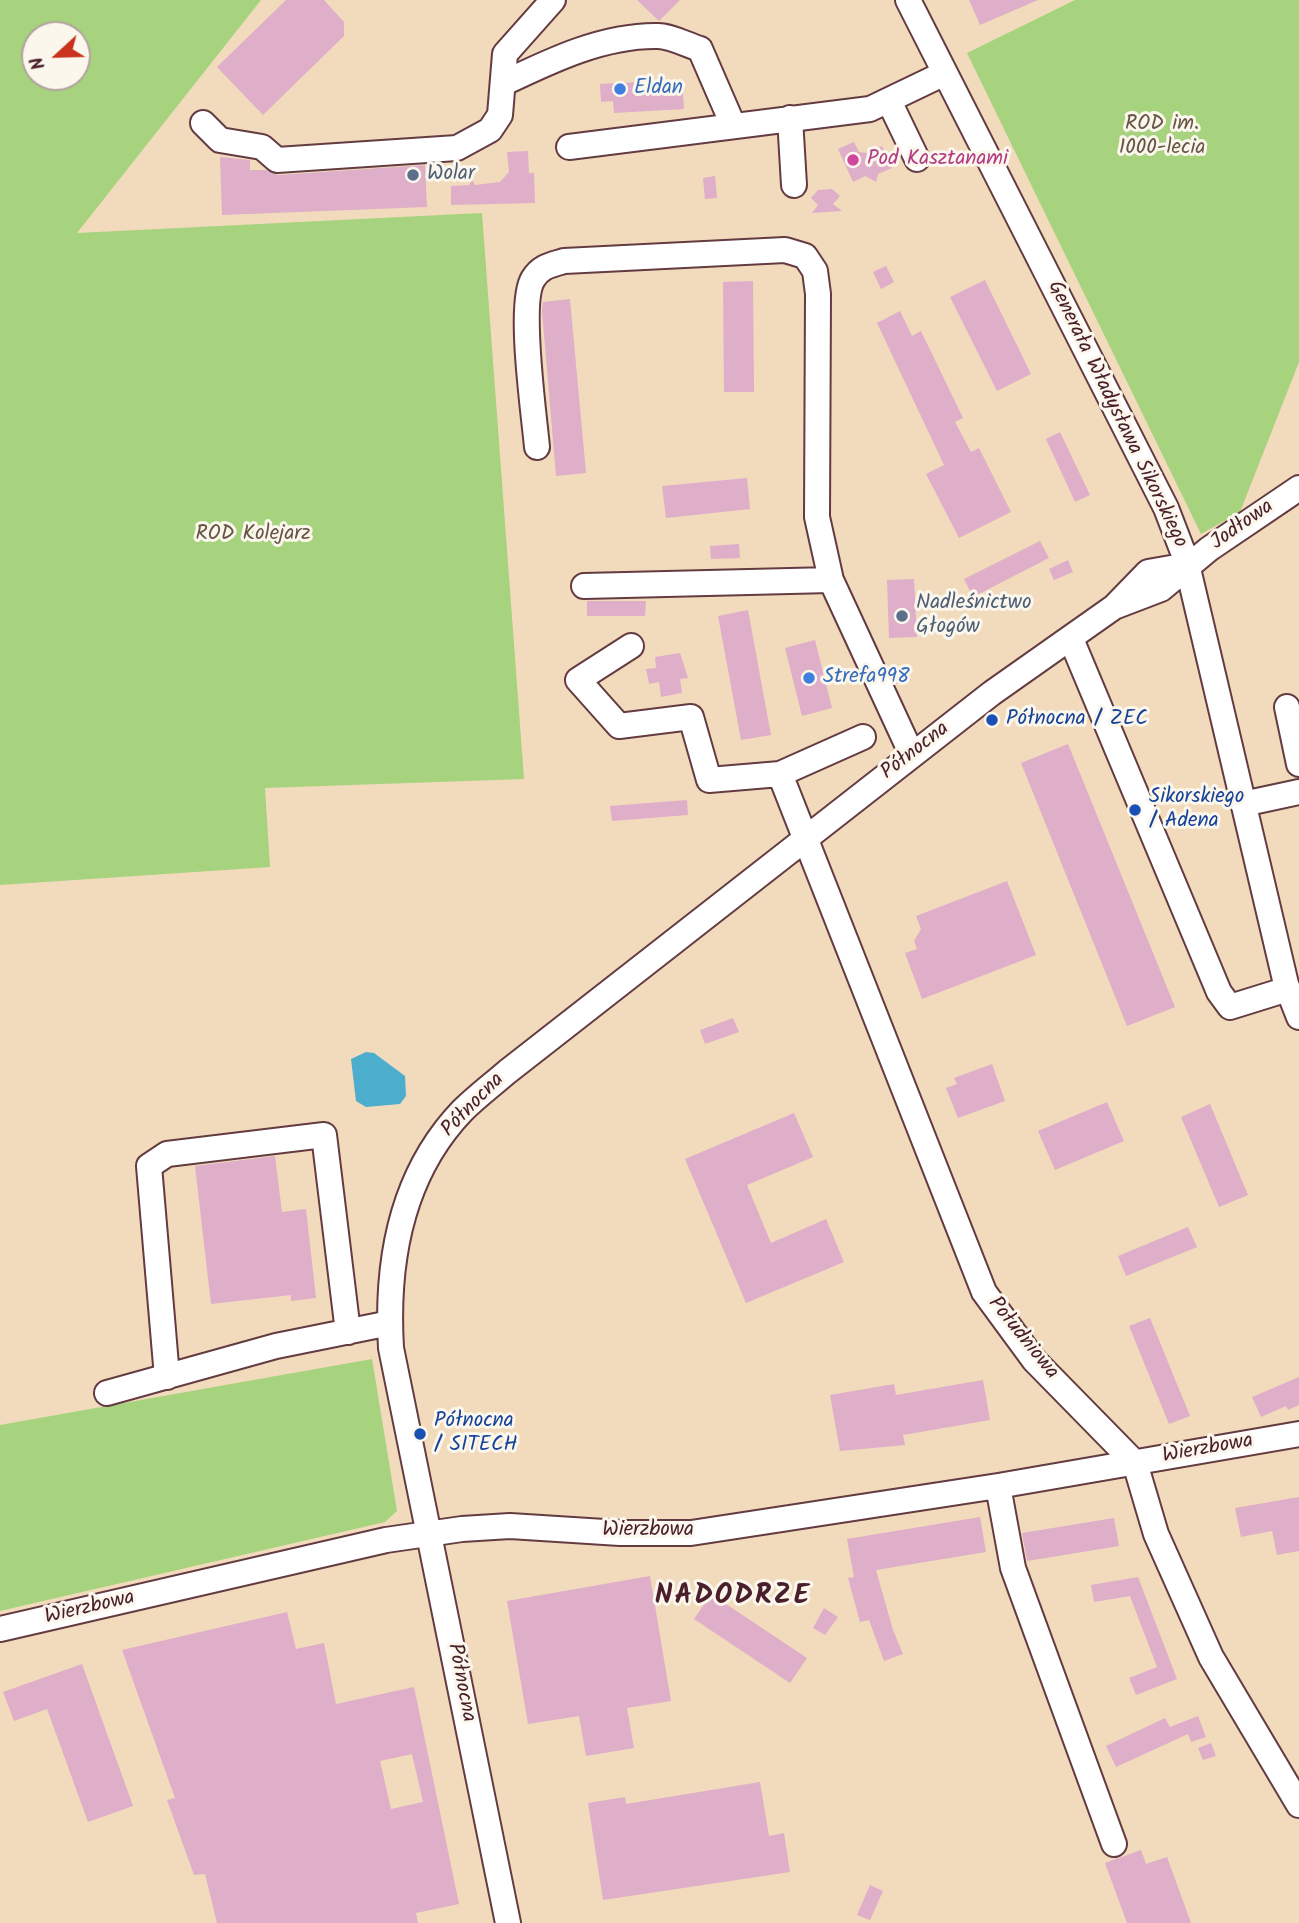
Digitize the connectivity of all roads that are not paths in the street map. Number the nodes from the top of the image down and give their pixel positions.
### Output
1 (554, 0) edge
2 (908, 0) edge
3 (945, 73) junction
4 (504, 83) junction
5 (888, 101) junction
6 (790, 118) junction
7 (203, 123) dead end
8 (733, 125) junction
9 (569, 146) dead end
10 (917, 159) dead end
11 (794, 185) dead end
12 (537, 447) dead end
13 (1299, 488) edge
14 (1172, 524) junction
15 (1188, 565) junction
16 (1159, 579) junction
17 (831, 580) junction
18 (584, 586) dead end
19 (1200, 612) junction
20 (1071, 639) junction
21 (631, 646) dead end
22 (1287, 707) dead end
23 (863, 737) dead end
24 (912, 755) junction
25 (1299, 764) edge
26 (780, 774) junction
27 (1299, 792) edge
28 (1242, 804) junction
29 (804, 839) junction
30 (1288, 989) junction
31 (1299, 1017) edge
32 (390, 1323) junction
33 (348, 1332) junction
34 (167, 1377) junction
35 (107, 1393) dead end
36 (1299, 1434) edge
37 (1135, 1463) junction
38 (998, 1486) junction
39 (430, 1533) junction
40 (0, 1629) edge
41 (1299, 1805) edge
42 (1114, 1844) dead end
43 (508, 1923) edge

1 - 4 street
2 - 3 street, Generała Władysława Sikorskiego
3 - 5 street
3 - 14 street, Generała Władysława Sikorskiego
4 - 7 street
4 - 8 street
5 - 6 street
5 - 10 street
6 - 8 street
6 - 11 street
8 - 9 street
12 - 17 street
13 - 15 street, Jodłowa
14 - 15 street, Generała Władysława Sikorskiego
14 - 16 street
15 - 16 street, Północna
15 - 19 street, Generała Władysława Sikorskiego
16 - 19 street
16 - 20 street, Północna
17 - 18 street
17 - 24 street
19 - 28 street, Generała Władysława Sikorskiego
20 - 24 street, Północna
20 - 30 street
21 - 26 street
22 - 25 street
23 - 26 street
24 - 29 street, Północna
26 - 29 street, Południowa
27 - 28 street
28 - 30 street, Generała Władysława Sikorskiego
29 - 32 street, Północna
29 - 37 street, Południowa
30 - 31 street, Generała Władysława Sikorskiego
32 - 33 street
32 - 39 street, Północna
33 - 34 street
33 - 34 street
34 - 35 street
36 - 37 street, Wierzbowa
37 - 38 street, Wierzbowa
37 - 41 street, Południowa
38 - 39 street, Wierzbowa
38 - 42 street
39 - 40 street, Wierzbowa
39 - 43 street, Północna

